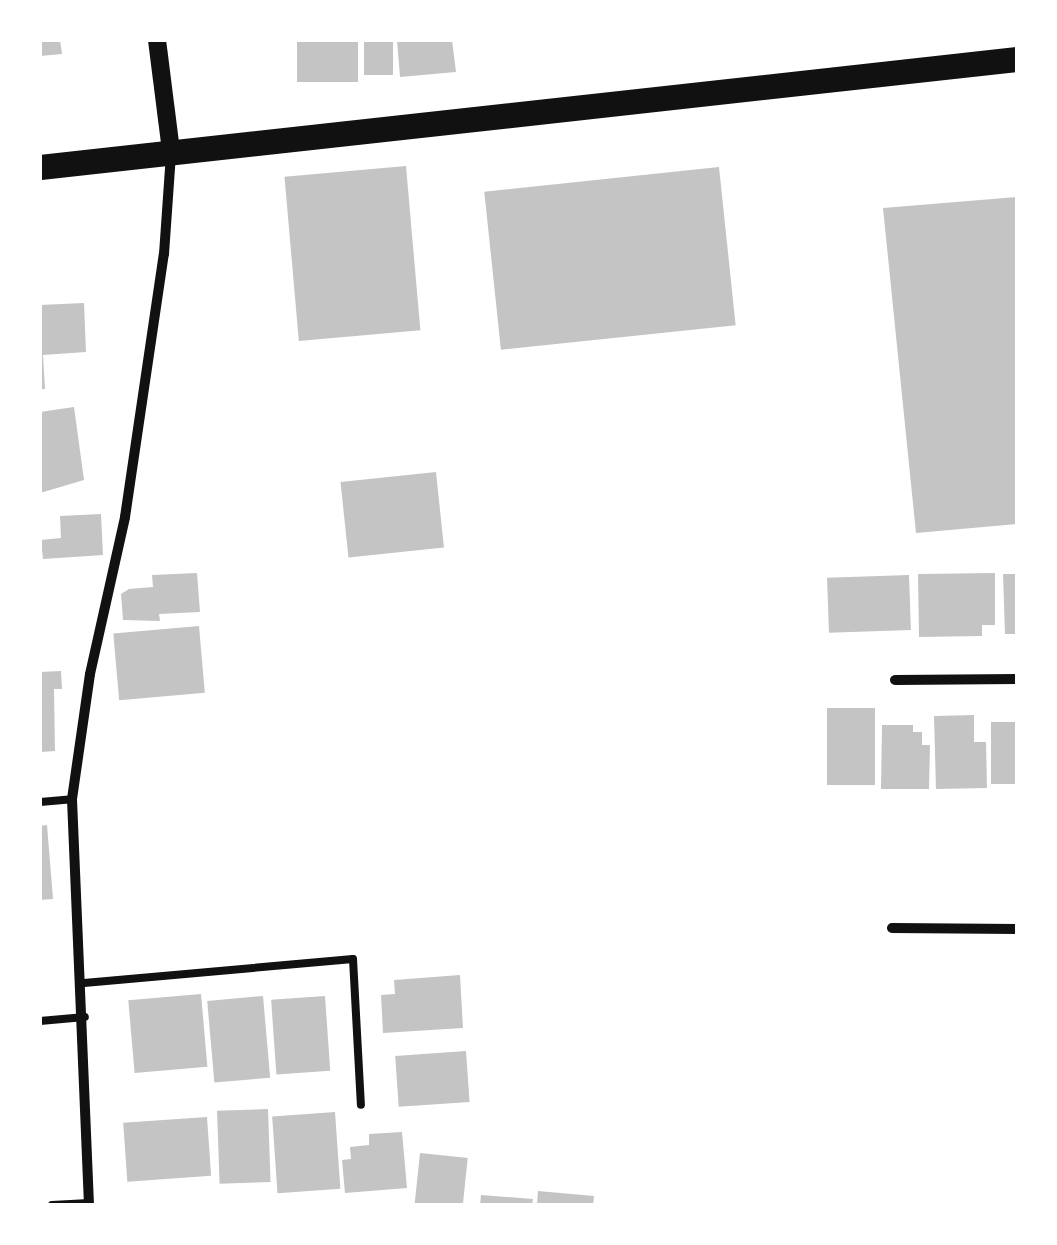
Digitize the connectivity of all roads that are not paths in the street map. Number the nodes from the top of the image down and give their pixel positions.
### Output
1 (157, 40) edge
2 (1017, 58) edge
3 (171, 151) junction
4 (40, 167) edge
5 (1017, 679) edge
6 (895, 680) dead end
7 (72, 799) junction
8 (40, 802) edge
9 (892, 928) dead end
10 (1017, 930) edge
11 (84, 983) junction
12 (85, 1017) junction
13 (40, 1020) edge
14 (362, 1106) dead end
15 (89, 1204) edge
16 (52, 1205) edge

1 - 3 street
2 - 3 main road
3 - 4 main road
3 - 7 street
5 - 6 street
7 - 8 lane
7 - 11 street
9 - 10 street
11 - 12 street
11 - 14 lane
12 - 13 lane
12 - 15 street
15 - 16 lane

